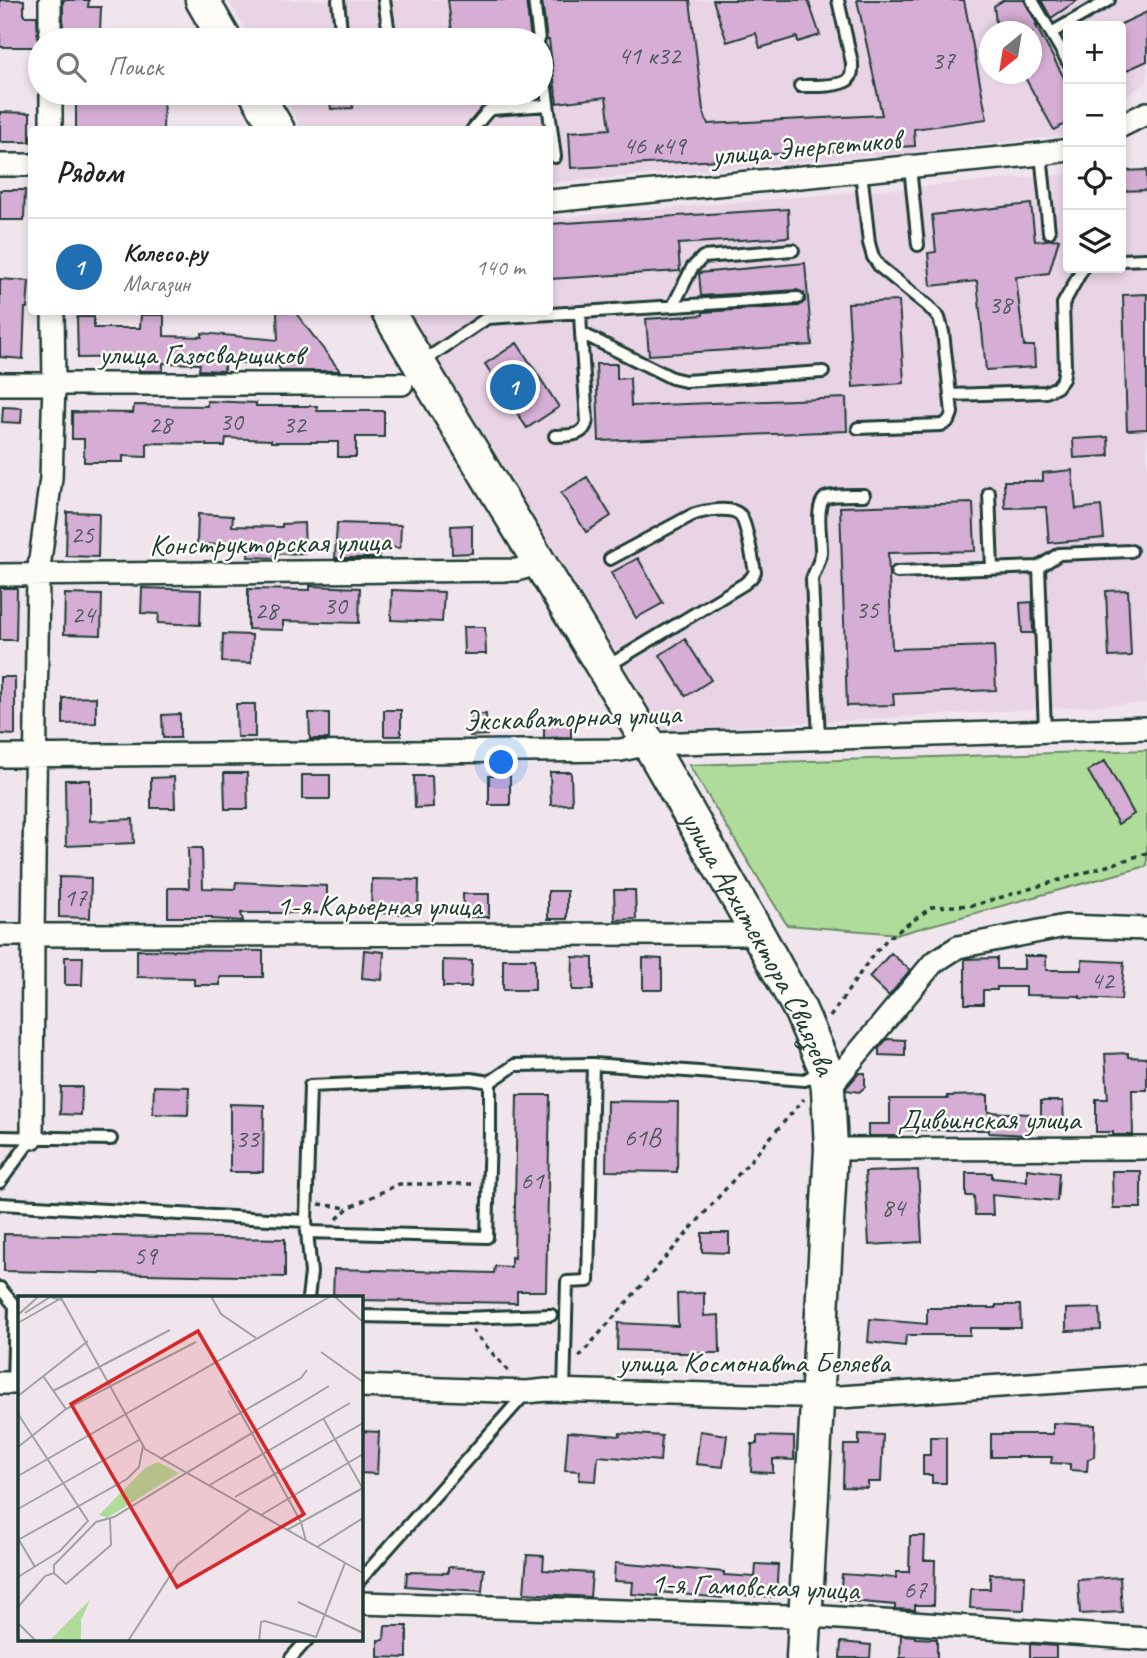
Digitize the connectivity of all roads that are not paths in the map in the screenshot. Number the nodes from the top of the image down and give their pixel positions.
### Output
1 (50, 0) edge
2 (202, 0) edge
3 (338, 0) edge
4 (384, 0) edge
5 (534, 0) edge
6 (838, 0) edge
7 (1032, 0) edge
8 (1109, 0) edge
9 (50, 28) edge
10 (218, 28) edge
11 (341, 28) edge
12 (388, 28) edge
13 (538, 28) edge
14 (1051, 33) junction
15 (1063, 53) edge
16 (800, 86) dead end
17 (51, 105) edge
18 (263, 105) edge
19 (548, 105) joint
20 (1147, 113) edge
21 (1126, 124) edge
22 (51, 126) edge
23 (276, 126) edge
24 (475, 126) edge
25 (551, 126) edge
26 (553, 142) edge
27 (1063, 151) edge
28 (1041, 154) junction
29 (555, 157) dead end
30 (0, 165) edge
31 (28, 165) edge
32 (910, 167) junction
33 (861, 172) junction
34 (553, 201) edge
35 (1049, 232) dead end
36 (918, 245) dead end
37 (793, 250) dead end
38 (1126, 260) edge
39 (1147, 260) edge
40 (1080, 273) edge
41 (797, 298) dead end
42 (673, 306) junction
43 (580, 312) junction
44 (553, 313) edge
45 (53, 315) edge
46 (389, 315) edge
47 (511, 315) edge
48 (581, 333) junction
49 (823, 372) dead end
50 (410, 374) junction
51 (54, 383) junction
52 (0, 384) edge
53 (950, 395) junction
54 (858, 428) dead end
55 (555, 436) dead end
56 (989, 493) dead end
57 (864, 495) dead end
58 (1131, 551) dead end
59 (610, 559) dead end
60 (540, 563) junction
61 (1039, 567) junction
62 (992, 568) junction
63 (897, 572) dead end
64 (0, 575) edge
65 (38, 575) junction
66 (604, 668) junction
67 (1147, 728) edge
68 (1045, 733) junction
69 (819, 739) junction
70 (649, 744) junction
71 (0, 757) edge
72 (35, 757) junction
73 (1147, 929) edge
74 (758, 934) junction
75 (0, 935) edge
76 (33, 935) junction
77 (593, 1064) junction
78 (490, 1082) junction
79 (821, 1083) junction
80 (0, 1137) edge
81 (32, 1138) junction
82 (111, 1139) dead end
83 (1147, 1148) edge
84 (831, 1149) junction
85 (0, 1182) edge
86 (0, 1204) edge
87 (307, 1227) junction
88 (0, 1288) edge
89 (308, 1296) edge
90 (17, 1306) edge
91 (551, 1315) dead end
92 (362, 1316) edge
93 (1147, 1376) edge
94 (11, 1383) edge
95 (362, 1386) edge
96 (564, 1391) junction
97 (527, 1392) junction
98 (819, 1395) junction
99 (362, 1578) edge
100 (362, 1603) edge
101 (806, 1617) junction
102 (1147, 1639) edge
103 (307, 1640) edge
104 (291, 1658) edge
105 (803, 1658) edge

1 - 9 street
2 - 10 main road
3 - 11 lane
4 - 12 lane
5 - 13 lane
6 - 16 lane
7 - 14 lane
8 - 14 lane
14 - 15 lane
17 - 22 street
18 - 23 main road
19 - 24 lane
19 - 25 lane
20 - 21 street
26 - 29 lane
27 - 28 street, улица Энергетиков
28 - 32 street, улица Энергетиков
28 - 35 lane
30 - 31 street
32 - 33 street, улица Энергетиков
32 - 36 lane
33 - 34 street, улица Энергетиков
33 - 53 lane
37 - 42 lane
38 - 39 lane
40 - 53 lane
41 - 42 lane
42 - 43 lane
43 - 44 lane
43 - 48 lane
45 - 51 street
46 - 50 main road, улица Архитектора Свиязева
47 - 50 lane
48 - 49 lane
48 - 55 lane
50 - 51 street, улица Газосварщиков
50 - 60 main road, улица Архитектора Свиязева
51 - 52 street, улица Газосварщиков
51 - 65 street
53 - 54 lane
56 - 62 lane
57 - 69 lane
58 - 61 lane
59 - 66 lane
60 - 65 street, Конструкторская улица
60 - 66 main road, улица Архитектора Свиязева
61 - 62 lane
61 - 68 lane
62 - 63 lane
64 - 65 street, Конструкторская улица
65 - 72 street
66 - 70 main road, улица Архитектора Свиязева
67 - 68 street, Экскаваторная улица
68 - 69 street, Экскаваторная улица
69 - 70 street, Экскаваторная улица
70 - 72 street, Экскаваторная улица
70 - 74 main road, улица Архитектора Свиязева
71 - 72 street, Экскаваторная улица
72 - 76 street
73 - 79 street
74 - 76 street, 1-я Карьерная улица
74 - 79 main road, улица Архитектора Свиязева
75 - 76 street, 1-я Карьерная улица
76 - 81 street
77 - 78 lane
77 - 79 lane
77 - 96 lane
78 - 87 lane
78 - 87 lane
79 - 84 main road, улица Архитектора Свиязева
80 - 81 lane
81 - 82 lane
81 - 85 lane
83 - 84 street, Дивьинская улица
84 - 98 main road, улица Архитектора Свиязева
86 - 87 lane
87 - 89 lane
88 - 90 lane
90 - 94 lane
91 - 92 lane
93 - 98 street, улица Космонавта Беляева
95 - 97 street, улица Космонавта Беляева
96 - 97 street, улица Космонавта Беляева
96 - 98 street, улица Космонавта Беляева
97 - 99 lane
98 - 101 main road, улица Архитектора Свиязева
100 - 101 street, 1-я Гамовская улица
101 - 102 street, 1-я Гамовская улица
101 - 105 main road, улица Архитектора Свиязева
103 - 104 lane

